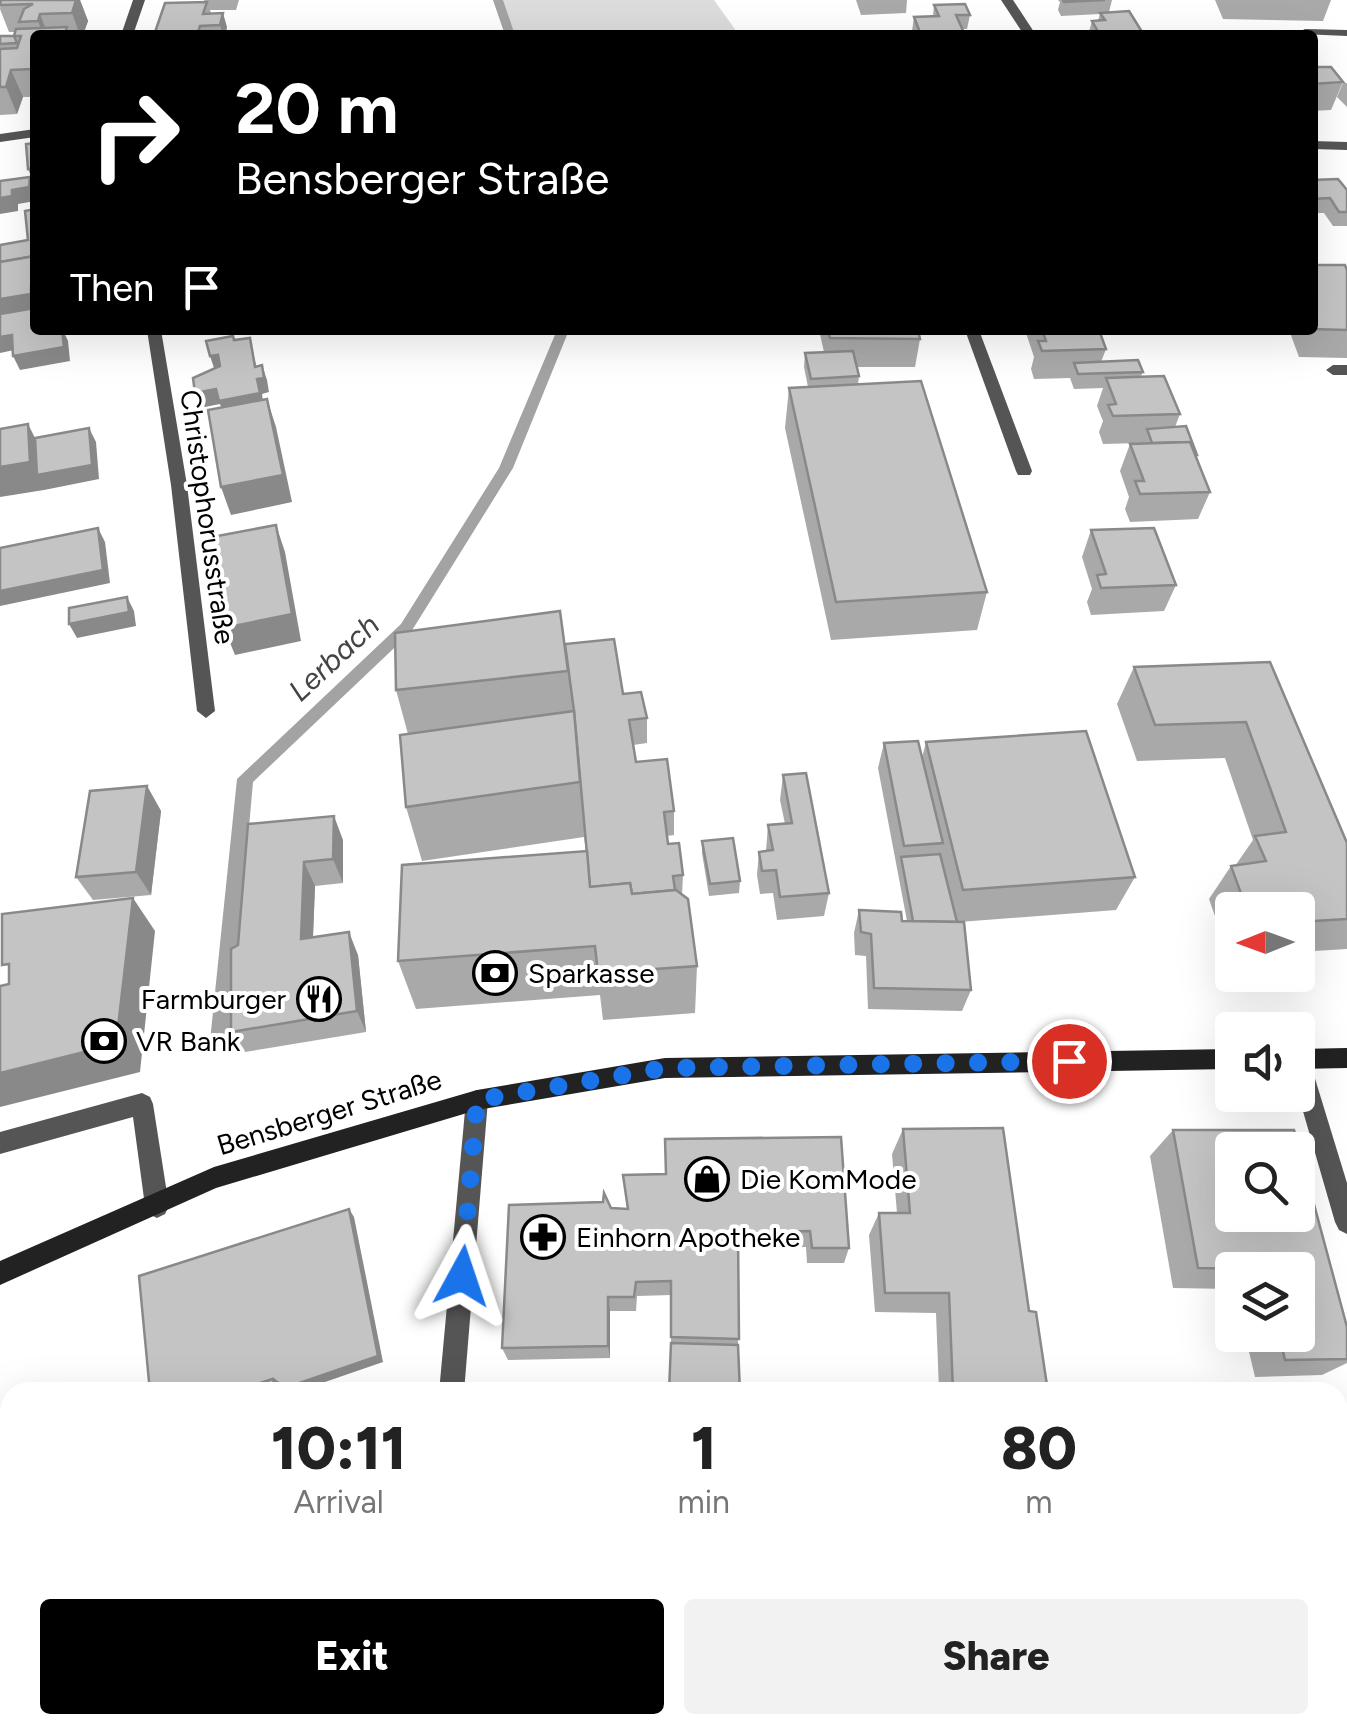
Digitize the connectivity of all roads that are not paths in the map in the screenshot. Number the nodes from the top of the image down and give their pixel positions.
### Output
1 (139, 0) edge
2 (1007, 0) edge
3 (129, 30) edge
4 (1027, 30) edge
5 (1318, 32) edge
6 (1347, 33) edge
7 (30, 133) edge
8 (0, 138) edge
9 (1318, 145) edge
10 (1347, 146) edge
11 (155, 335) edge
12 (974, 335) edge
13 (1024, 471) dead end
14 (206, 711) dead end
15 (1347, 1058) edge
16 (1215, 1059) edge
17 (1315, 1059) edge
18 (477, 1100) junction
19 (1314, 1112) edge
20 (0, 1143) edge
21 (157, 1206) junction
22 (1347, 1222) edge
23 (0, 1273) edge
24 (452, 1382) edge

1 - 3 street
2 - 4 street
5 - 6 street
7 - 8 street
9 - 10 street
11 - 14 street, Christophorusstraße
12 - 13 street
15 - 17 main road
16 - 18 main road, Bensberger Straße
18 - 21 main road, Bensberger Straße
18 - 24 street
19 - 22 street
20 - 21 street
21 - 23 main road, Bensberger Straße

